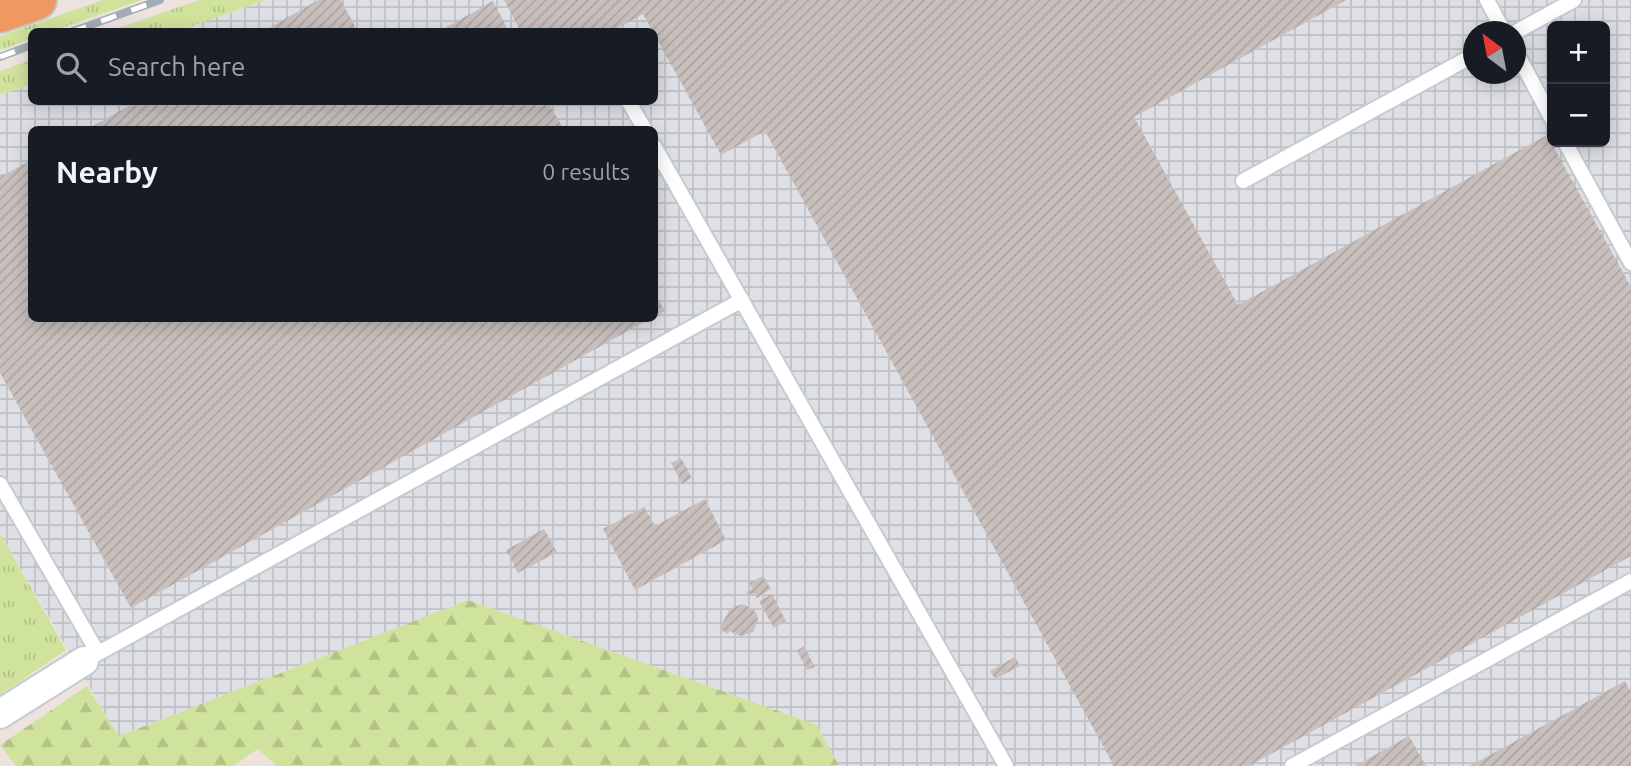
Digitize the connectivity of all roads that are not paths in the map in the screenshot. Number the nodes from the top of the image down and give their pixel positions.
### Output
1 (37, 0) edge
2 (1487, 0) edge
3 (1574, 0) edge
4 (0, 13) edge
5 (1498, 21) edge
6 (1526, 26) edge
7 (1463, 61) edge
8 (1526, 71) edge
9 (631, 105) edge
10 (1547, 110) edge
11 (643, 126) edge
12 (1568, 147) edge
13 (658, 153) edge
14 (1243, 181) dead end
15 (1631, 263) edge
16 (743, 300) junction
17 (0, 484) edge
18 (1631, 582) edge
19 (91, 657) junction
20 (0, 714) edge
21 (1006, 766) edge
22 (1292, 766) edge

1 - 4 main road
2 - 5 lane
3 - 6 lane
7 - 14 lane
8 - 10 lane
9 - 11 lane
12 - 15 lane
13 - 16 lane
16 - 19 lane
16 - 21 lane
17 - 19 lane
18 - 22 lane
19 - 20 street

